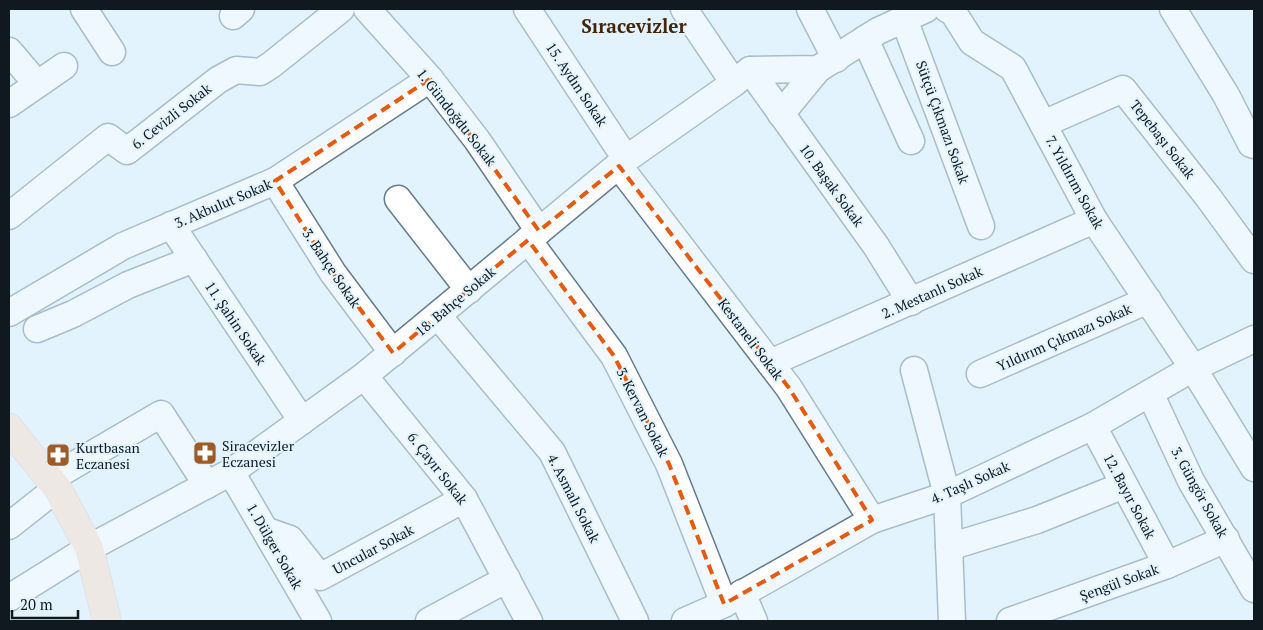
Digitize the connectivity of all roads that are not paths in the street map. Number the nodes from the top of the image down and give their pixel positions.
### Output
1 (84, 9) edge
2 (341, 9) edge
3 (367, 9) edge
4 (527, 9) edge
5 (684, 9) edge
6 (810, 9) edge
7 (1173, 9) edge
8 (952, 10) edge
9 (915, 14) edge
10 (865, 40) junction
11 (9, 51) edge
12 (112, 52) dead end
13 (827, 64) junction
14 (64, 66) dead end
15 (742, 77) junction
16 (430, 79) junction
17 (37, 84) junction
18 (9, 104) edge
19 (781, 114) junction
20 (1043, 124) junction
21 (911, 141) dead end
22 (1254, 145) edge
23 (623, 162) junction
24 (275, 181) junction
25 (398, 199) dead end
26 (9, 216) edge
27 (1094, 220) junction
28 (171, 225) junction
29 (981, 226) dead end
30 (533, 235) junction
31 (194, 259) junction
32 (1254, 260) edge
33 (469, 290) junction
34 (1148, 300) junction
35 (911, 302) junction
36 (9, 313) edge
37 (438, 316) junction
38 (37, 329) dead end
39 (1254, 339) edge
40 (393, 353) junction
41 (770, 363) junction
42 (1194, 368) junction
43 (914, 370) dead end
44 (980, 374) dead end
45 (364, 376) junction
46 (1150, 393) junction
47 (302, 421) junction
48 (1093, 426) junction
49 (9, 428) edge
50 (1254, 468) edge
51 (231, 472) junction
52 (54, 483) junction
53 (207, 485) junction
54 (1124, 485) junction
55 (946, 495) junction
56 (464, 500) junction
57 (872, 520) junction
58 (9, 526) edge
59 (267, 531) junction
60 (1226, 539) junction
61 (949, 547) junction
62 (89, 548) junction
63 (1167, 565) junction
64 (507, 579) junction
65 (1254, 589) edge
66 (9, 598) edge
67 (733, 598) junction
68 (106, 621) edge
69 (318, 621) edge
70 (429, 621) edge
71 (529, 621) edge
72 (634, 621) edge
73 (685, 621) edge
74 (754, 621) edge
75 (952, 621) edge
76 (1010, 621) edge

1 - 12 street
2 - 26 street, 6. Cevizli Sokak
3 - 16 street, 1. Gündoğdu Sokak
4 - 23 street, 15. Aydın Sokak
5 - 15 street, 10. Başak Sokak
6 - 13 street
7 - 22 street
8 - 20 street, 7. Yıldırım Sokak
9 - 10 street
9 - 29 street, Sütçü Çıkmazı Sokak
10 - 13 street
10 - 21 street
11 - 17 street
13 - 15 street
13 - 19 street
14 - 17 street
15 - 19 street, 10. Başak Sokak
15 - 23 street, 18. Bahçe Sokak
16 - 24 street, 3. Akbulut Sokak
16 - 30 street, 1. Gündoğdu Sokak
17 - 18 street
19 - 35 street, 10. Başak Sokak
20 - 27 street, 7. Yıldırım Sokak
20 - 32 street, Tepebaşı Sokak
23 - 30 street, 18. Bahçe Sokak
23 - 41 street, Kestaneli Sokak
24 - 28 street, 3. Akbulut Sokak
24 - 40 street, 3. Bahçe Sokak
25 - 33 street
27 - 34 street, 7. Yıldırım Sokak
27 - 35 street, 2. Mestanlı Sokak
28 - 31 street, 11. Şahin Sokak
28 - 36 street, 3. Akbulut Sokak
30 - 33 street, 18. Bahçe Sokak
30 - 67 street, 3. Kervan Sokak
31 - 38 street
31 - 47 street, 11. Şahin Sokak
33 - 37 street, 18. Bahçe Sokak
34 - 42 street, 7. Yıldırım Sokak
34 - 44 street, Yıldırım Çıkmazı Sokak
35 - 41 street, 2. Mestanlı Sokak
37 - 40 street, 18. Bahçe Sokak
37 - 72 street, 4. Asmalı Sokak
39 - 42 street, 4. Taşlı Sokak
40 - 45 street, 18. Bahçe Sokak
41 - 57 street, Kestaneli Sokak
42 - 46 street, 4. Taşlı Sokak
42 - 50 street, 7. Yıldırım Sokak
43 - 55 street
45 - 47 street, 18. Bahçe Sokak
45 - 56 street, 6. Çayır Sokak
46 - 48 street, 4. Taşlı Sokak
46 - 60 street, 3. Güngör Sokak
47 - 51 street, 18. Bahçe Sokak
48 - 54 street, 12. Bayır Sokak
48 - 55 street, 4. Taşlı Sokak
49 - 52 main road
51 - 53 street, 18. Bahçe Sokak
51 - 59 street, 1. Dülger Sokak
52 - 53 street
52 - 58 street
52 - 62 main road
53 - 62 street, 18. Bahçe Sokak
54 - 61 street
54 - 63 street, 12. Bayır Sokak
55 - 57 street, 4. Taşlı Sokak
55 - 61 street
56 - 59 street, Uncular Sokak
56 - 64 street, 6. Çayır Sokak
57 - 67 street, 4. Taşlı Sokak
59 - 69 street, 1. Dülger Sokak
60 - 63 street, Şengül Sokak
60 - 65 street, 3. Güngör Sokak
61 - 75 street
62 - 66 street, 18. Bahçe Sokak
62 - 68 main road
63 - 76 street, Şengül Sokak
64 - 70 street
64 - 71 street, 6. Çayır Sokak
67 - 73 street, 4. Taşlı Sokak
67 - 74 street, 3. Kervan Sokak

